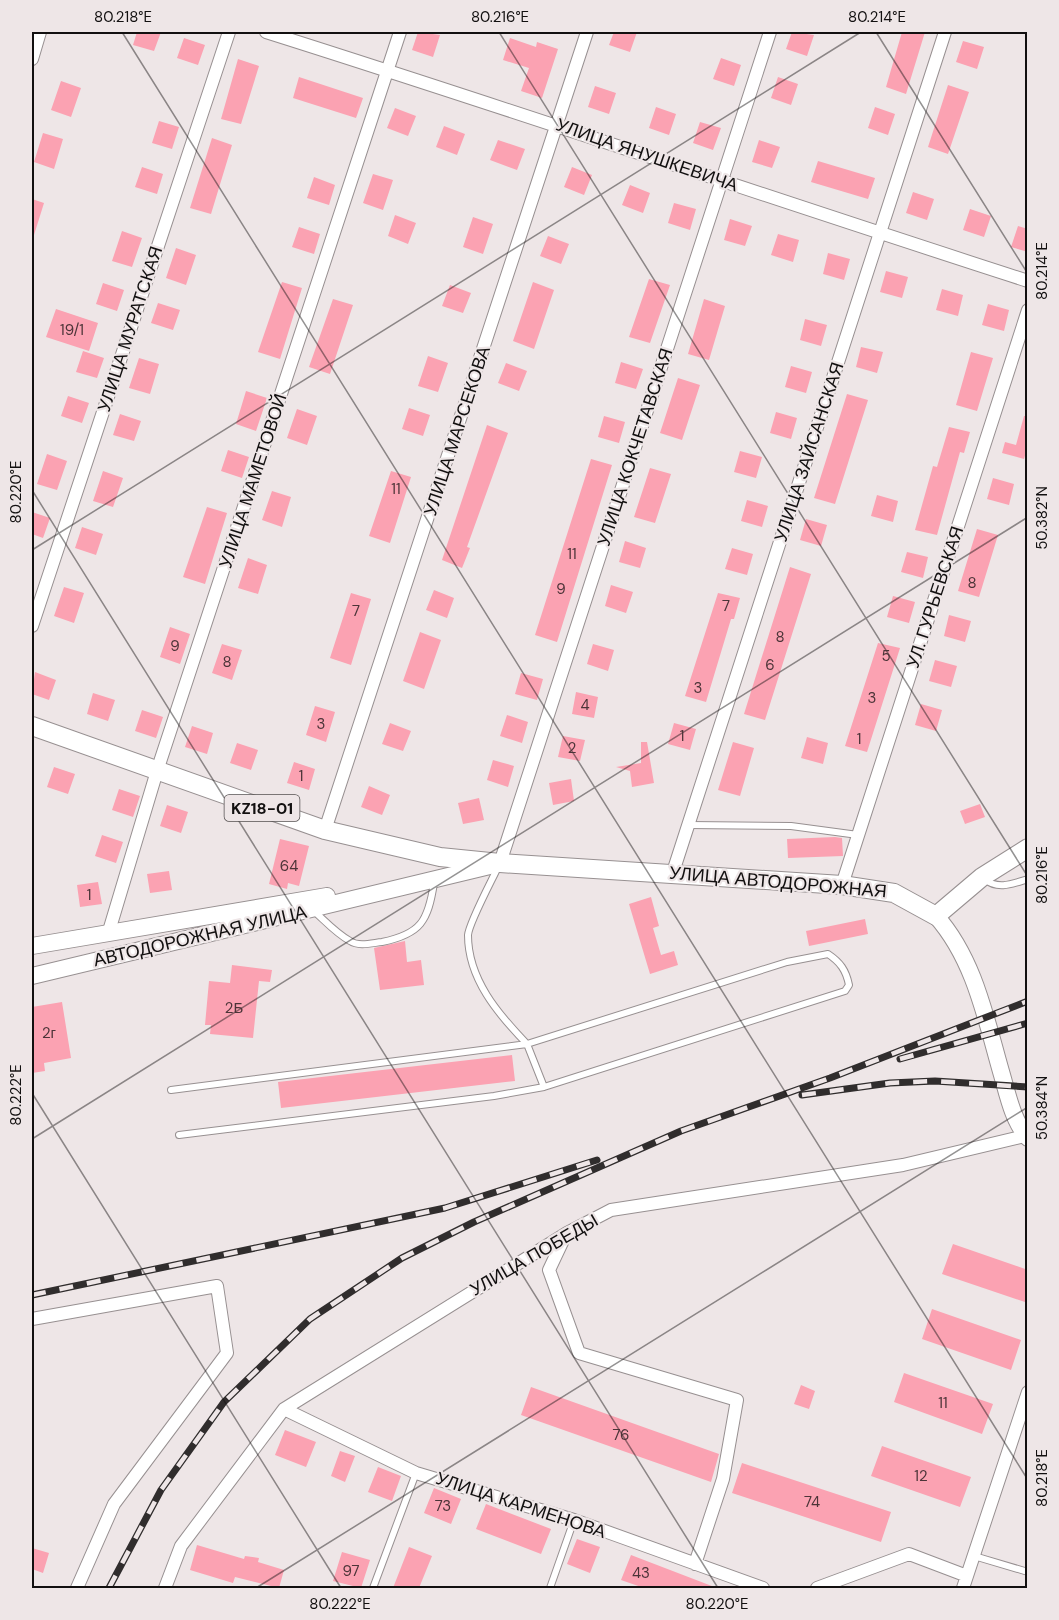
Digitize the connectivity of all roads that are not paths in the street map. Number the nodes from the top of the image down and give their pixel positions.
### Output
1 (40, 32) edge
2 (229, 32) edge
3 (266, 32) edge
4 (400, 32) edge
5 (587, 32) edge
6 (770, 32) edge
7 (945, 32) edge
8 (32, 59) edge
9 (388, 70) junction
10 (557, 124) junction
11 (721, 182) junction
12 (879, 233) junction
13 (1028, 280) edge
14 (1028, 310) edge
15 (32, 626) edge
16 (32, 726) edge
17 (157, 771) junction
18 (688, 825) junction
19 (326, 830) junction
20 (859, 835) junction
21 (1027, 847) edge
22 (500, 863) junction
23 (673, 872) junction
24 (982, 877) junction
25 (434, 879) junction
26 (1028, 879) edge
27 (843, 885) junction
28 (367, 895) junction
29 (313, 910) junction
30 (936, 916) junction
31 (109, 931) junction
32 (32, 946) edge
33 (32, 976) edge
34 (527, 1044) junction
35 (544, 1087) junction
36 (171, 1090) dead end
37 (179, 1135) dead end
38 (1026, 1137) edge
39 (567, 1233) junction
40 (32, 1319) edge
41 (1028, 1392) edge
42 (284, 1409) junction
43 (416, 1473) junction
44 (574, 1520) junction
45 (974, 1556) junction
46 (696, 1564) junction
47 (1028, 1572) edge
48 (965, 1582) edge
49 (77, 1588) edge
50 (165, 1588) edge
51 (373, 1588) edge
52 (550, 1588) edge
53 (763, 1588) edge
54 (817, 1588) edge

1 - 8 street
2 - 15 street, УЛИЦА МУРАТСКАЯ
3 - 9 street, УЛИЦА ЯНУШКЕВИЧА
4 - 9 street, УЛИЦА МАМЕТОВОЙ
5 - 10 street, УЛИЦА МАРСЕКОВА
6 - 11 street, УЛИЦА КОКЧЕТАВСКАЯ
7 - 12 street, УЛИЦА ЗАЙСАНСКАЯ
9 - 10 street, УЛИЦА ЯНУШКЕВИЧА
9 - 17 street, УЛИЦА МАМЕТОВОЙ
10 - 11 street, УЛИЦА ЯНУШКЕВИЧА
10 - 19 street, УЛИЦА МАРСЕКОВА
11 - 12 street, УЛИЦА ЯНУШКЕВИЧА
11 - 22 street, УЛИЦА КОКЧЕТАВСКАЯ
12 - 13 street, УЛИЦА ЯНУШКЕВИЧА
12 - 18 street, УЛИЦА ЗАЙСАНСКАЯ
14 - 20 street, УЛ. ГУРЬЕВСКАЯ
16 - 17 main road, KZ18-01
17 - 19 main road, KZ18-01
17 - 31 street, УЛИЦА МАМЕТОВОЙ
18 - 20 lane
18 - 23 street, УЛИЦА ЗАЙСАНСКАЯ
19 - 22 main road, KZ18-01
20 - 27 street, УЛ. ГУРЬЕВСКАЯ
21 - 24 main road
22 - 23 main road, УЛИЦА АВТОДОРОЖНАЯ / KZ18-01
22 - 25 main road, АВТОДОРОЖНАЯ УЛИЦА
22 - 34 lane
23 - 27 main road, УЛИЦА АВТОДОРОЖНАЯ / KZ18-01
24 - 26 lane
24 - 30 main road
25 - 28 main road, АВТОДОРОЖНАЯ УЛИЦА
25 - 29 lane
27 - 30 main road, УЛИЦА АВТОДОРОЖНАЯ / KZ18-01
28 - 29 main road, АВТОДОРОЖНАЯ УЛИЦА
28 - 31 main road, АВТОДОРОЖНАЯ УЛИЦА
29 - 33 main road, АВТОДОРОЖНАЯ УЛИЦА
30 - 38 main road
31 - 32 main road, АВТОДОРОЖНАЯ УЛИЦА
34 - 35 lane
34 - 35 lane
34 - 36 lane
35 - 37 lane
38 - 39 street, УЛИЦА ПОБЕДЫ
39 - 42 street, УЛИЦА ПОБЕДЫ
39 - 46 street
40 - 49 street
41 - 45 street
42 - 43 street, УЛИЦА КАРМЕНОВА
42 - 50 street, УЛИЦА ПОБЕДЫ
43 - 44 street, УЛИЦА КАРМЕНОВА
43 - 51 lane
44 - 46 street, УЛИЦА КАРМЕНОВА
44 - 52 lane
45 - 47 lane
45 - 48 street
46 - 53 street, УЛИЦА КАРМЕНОВА
48 - 54 street

